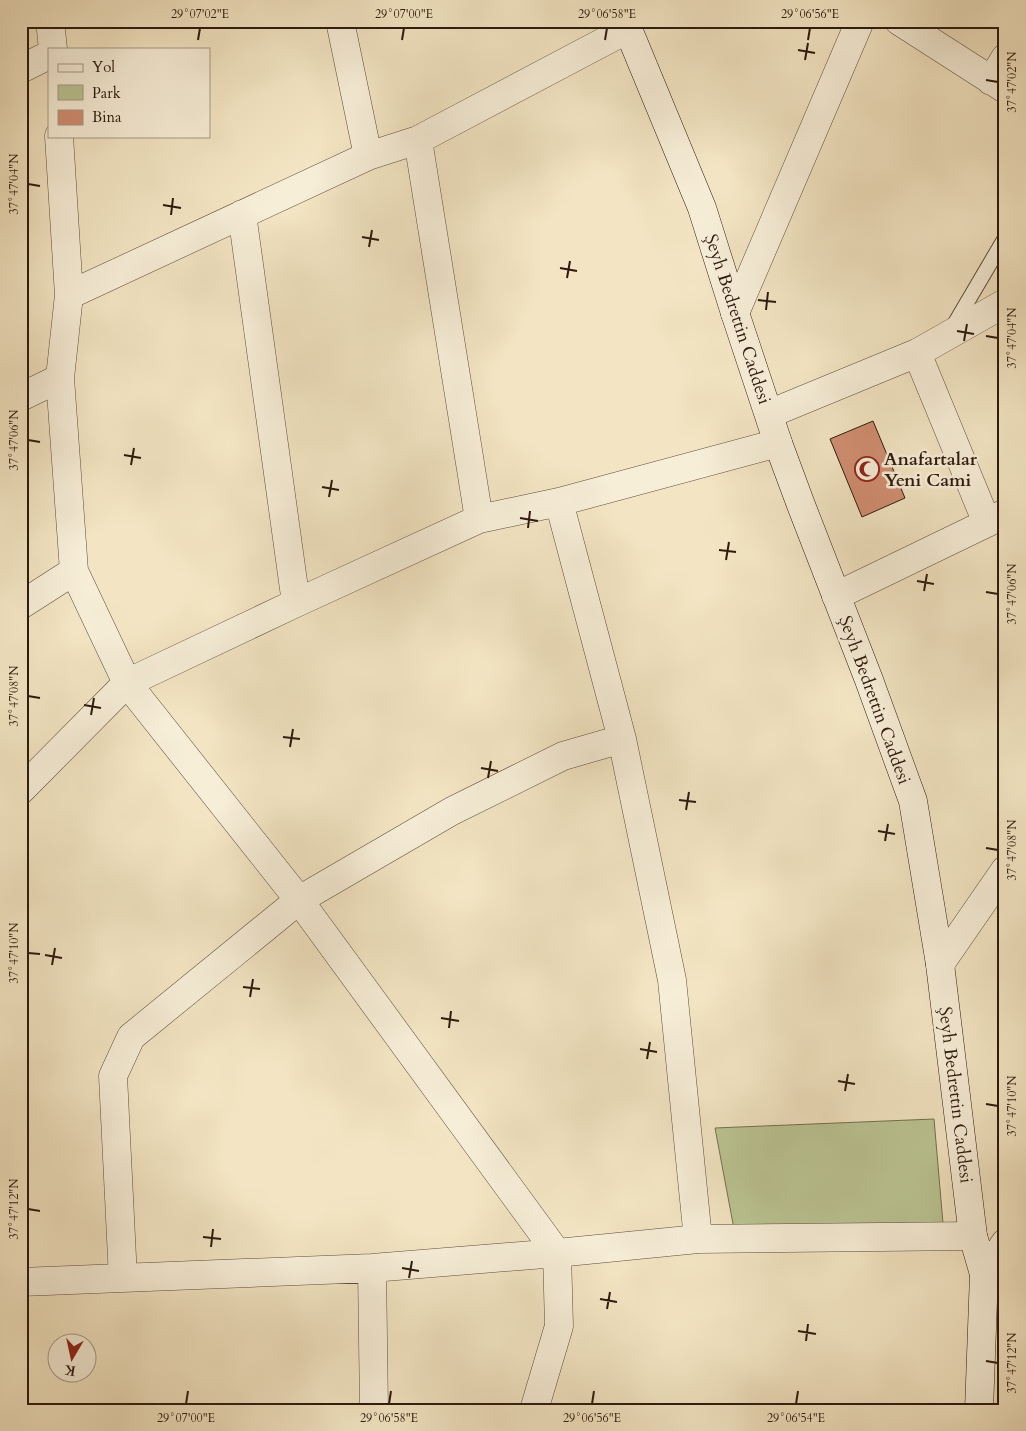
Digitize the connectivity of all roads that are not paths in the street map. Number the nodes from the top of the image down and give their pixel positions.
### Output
1 (50, 21) edge
2 (340, 21) edge
3 (860, 21) edge
4 (899, 21) edge
5 (628, 25) edge
6 (53, 48) edge
7 (48, 56) edge
8 (21, 69) edge
9 (1000, 76) edge
10 (59, 138) edge
11 (418, 140) junction
12 (368, 156) junction
13 (242, 214) junction
14 (1005, 238) edge
15 (69, 295) junction
16 (1005, 303) edge
17 (735, 313) junction
18 (947, 336) junction
19 (917, 353) junction
20 (60, 378) junction
21 (21, 397) edge
22 (769, 414) junction
23 (778, 443) junction
24 (559, 502) junction
25 (996, 518) edge
26 (480, 519) junction
27 (74, 571) junction
28 (836, 596) junction
29 (296, 603) junction
30 (21, 605) edge
31 (127, 683) junction
32 (622, 739) junction
33 (21, 790) edge
34 (1005, 870) edge
35 (299, 900) junction
36 (940, 964) junction
37 (973, 1236) junction
38 (698, 1240) junction
39 (1005, 1243) edge
40 (557, 1253) junction
41 (372, 1268) junction
42 (984, 1274) junction
43 (123, 1278) junction
44 (21, 1282) edge
45 (374, 1410) edge
46 (534, 1410) edge
47 (979, 1410) edge

1 - 6 street
2 - 12 street
3 - 17 street
4 - 9 street
5 - 11 street
5 - 17 street, Şeyh Bedrettin Caddesi
7 - 8 street
10 - 15 street
11 - 12 street
11 - 26 street
12 - 13 street
13 - 15 street
13 - 29 street
14 - 18 lane
15 - 20 street
16 - 18 street
17 - 22 street, Şeyh Bedrettin Caddesi
18 - 19 street
19 - 22 street
19 - 25 street
20 - 21 street
20 - 27 street
22 - 23 street, Şeyh Bedrettin Caddesi
23 - 24 street
23 - 28 street, Şeyh Bedrettin Caddesi
24 - 26 street
24 - 32 street
25 - 28 street
26 - 29 street
27 - 30 street
27 - 31 street
28 - 36 street, Şeyh Bedrettin Caddesi
29 - 31 street
31 - 33 street
31 - 35 street
32 - 35 street
32 - 38 street
34 - 36 street
35 - 40 street
35 - 43 street
36 - 37 street, Şeyh Bedrettin Caddesi
37 - 38 street
37 - 42 street, Şeyh Bedrettin Caddesi
38 - 40 street
39 - 42 street
40 - 41 street
40 - 46 street
41 - 43 street
41 - 45 street
42 - 47 street, Şeyh Bedrettin Caddesi
43 - 44 street

